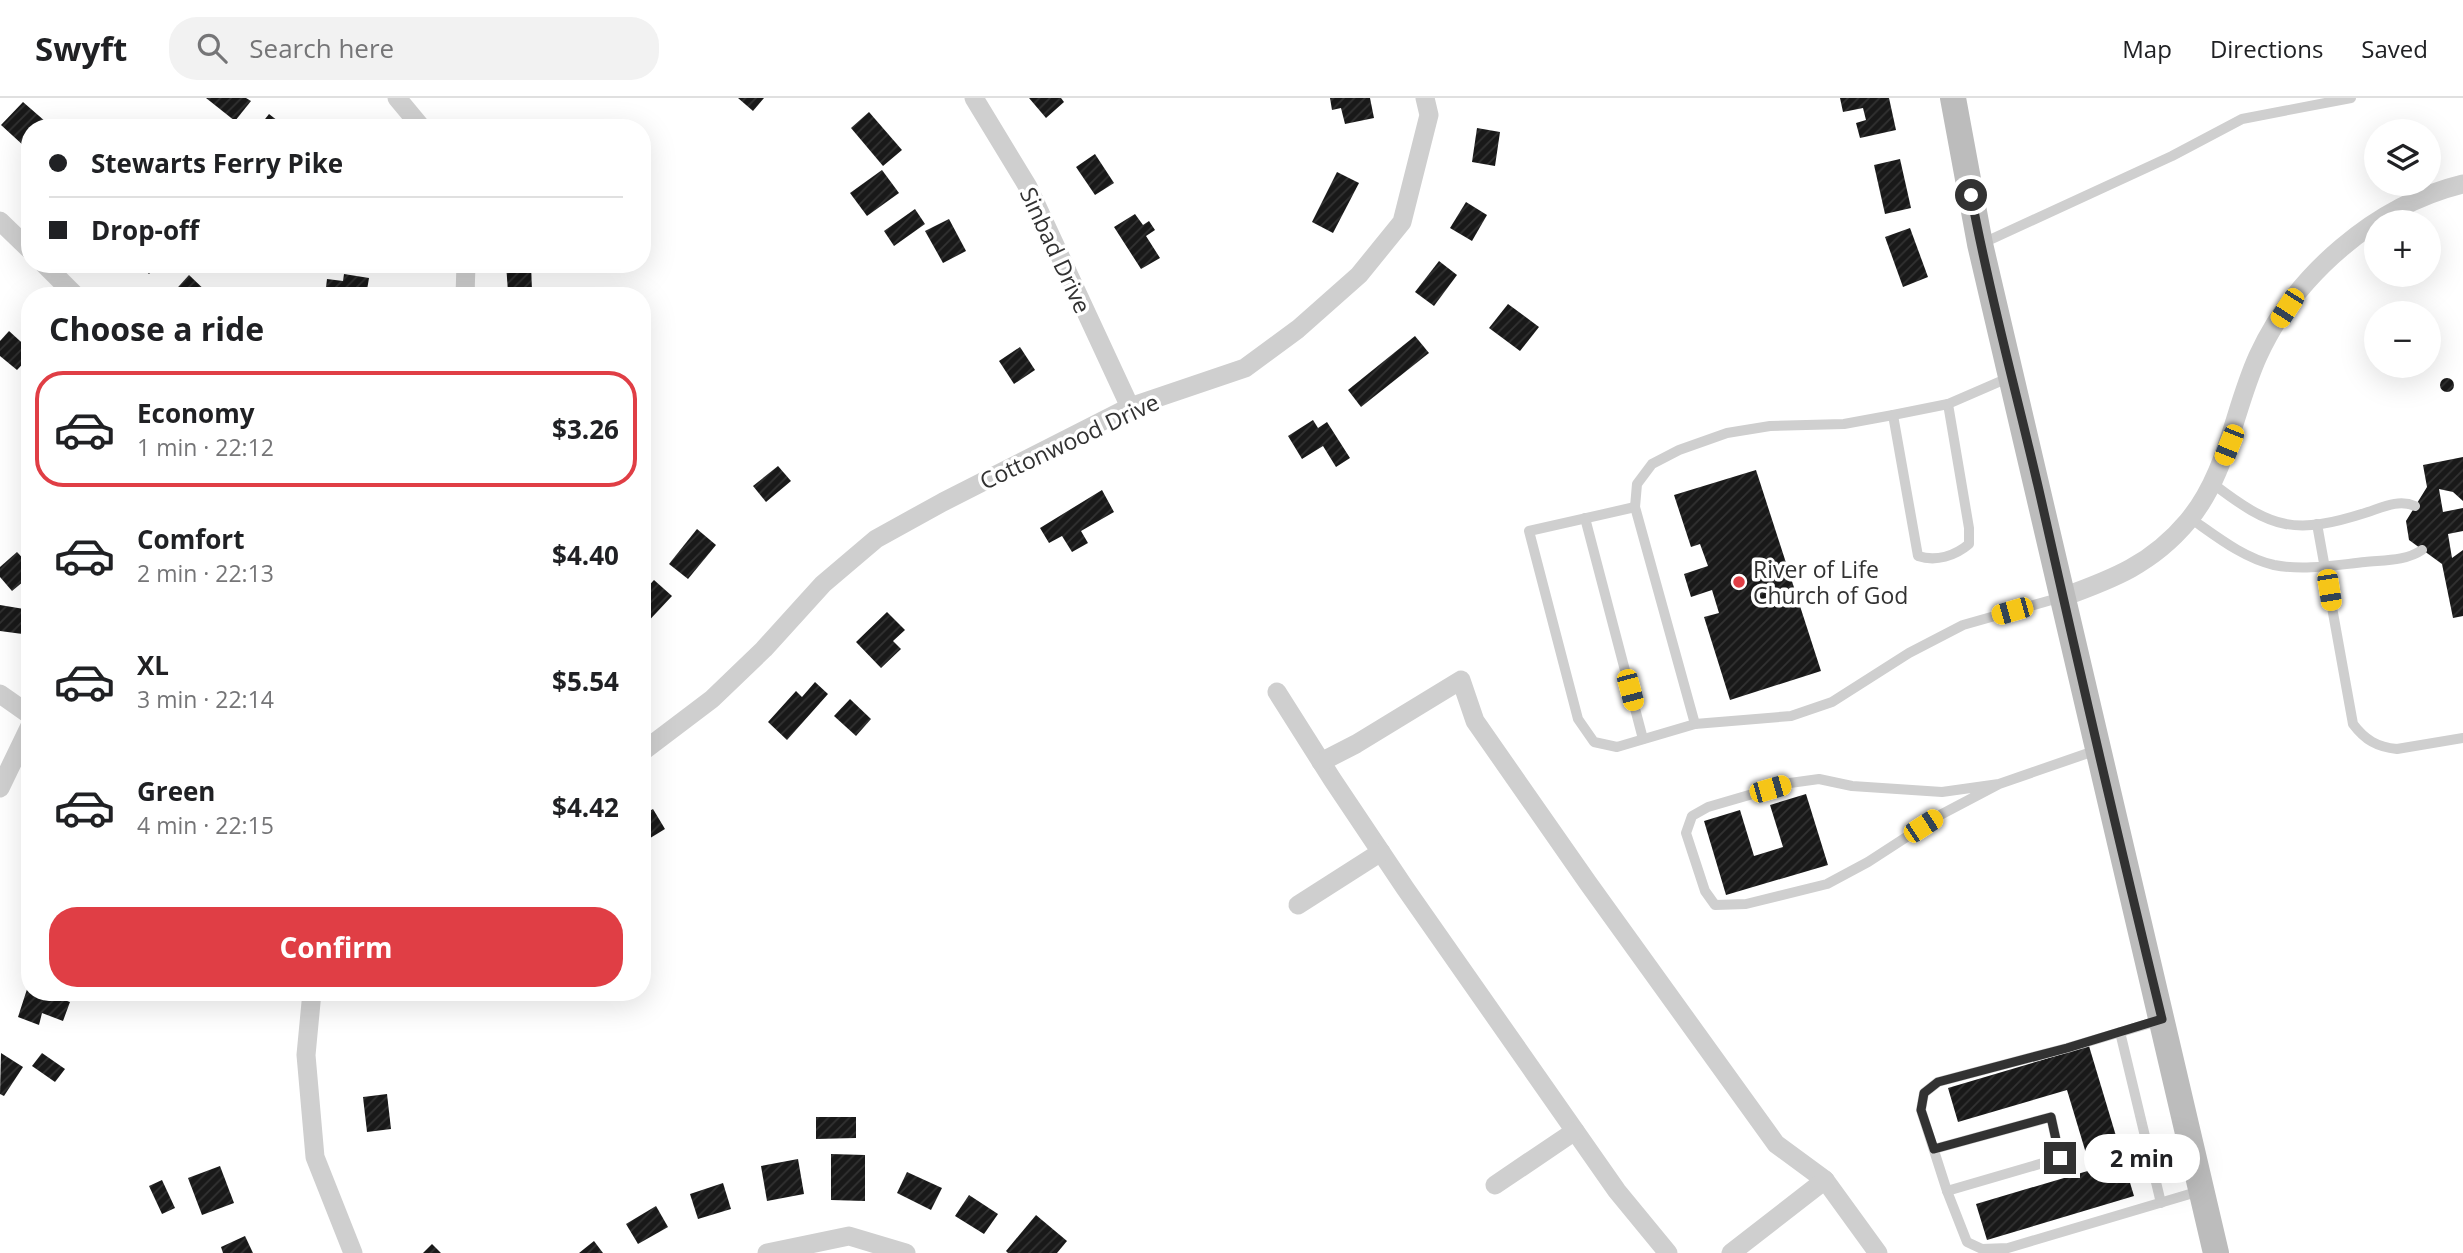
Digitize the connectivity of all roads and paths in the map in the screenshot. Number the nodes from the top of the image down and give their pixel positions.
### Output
1 (397, 98) edge
2 (974, 98) edge
3 (1425, 98) edge
4 (1953, 98) edge
5 (2351, 98) edge
6 (414, 119) edge
7 (2463, 184) edge
8 (0, 221) edge
9 (21, 241) edge
10 (1980, 244) junction
11 (53, 273) edge
12 (67, 287) edge
13 (2011, 376) junction
14 (1948, 404) junction
15 (1130, 407) junction
16 (1893, 415) junction
17 (2212, 483) junction
18 (2415, 506) dead end
19 (1635, 507) junction
20 (1585, 518) junction
21 (2190, 518) junction
22 (2317, 524) junction
23 (2422, 550) dead end
24 (2324, 566) junction
25 (2063, 597) junction
26 (1277, 692) dead end
27 (0, 694) edge
28 (21, 709) edge
29 (1695, 724) junction
30 (2463, 738) edge
31 (1643, 739) junction
32 (21, 745) edge
33 (651, 745) edge
34 (2098, 750) junction
35 (1321, 762) junction
36 (1999, 784) junction
37 (0, 788) edge
38 (1381, 852) junction
39 (1298, 905) dead end
40 (311, 1001) edge
41 (2162, 1019) junction
42 (2120, 1032) junction
43 (1575, 1131) junction
44 (1934, 1149) junction
45 (1825, 1180) junction
46 (1495, 1185) dead end
47 (1947, 1191) junction
48 (2202, 1191) junction
49 (2161, 1203) junction
50 (353, 1253) edge
51 (767, 1253) edge
52 (906, 1253) edge
53 (1668, 1253) edge
54 (1731, 1253) edge
55 (1878, 1253) edge
56 (2216, 1253) edge

1 - 6 street
2 - 15 street, Sinbad Drive
3 - 15 street, Cottonwood Drive
4 - 10 main road
5 - 10 lane
7 - 17 street
8 - 9 street
10 - 13 main road
11 - 12 street
13 - 14 lane
13 - 25 main road
14 - 16 lane
14 - 16 lane
15 - 33 street, Cottonwood Drive
16 - 19 lane
17 - 21 street
17 - 22 lane
18 - 22 lane
19 - 20 lane
19 - 29 lane
20 - 31 lane
20 - 31 lane
21 - 24 lane
21 - 25 street
22 - 24 lane
23 - 24 lane
24 - 30 lane
25 - 29 lane
25 - 34 main road
26 - 35 street
27 - 28 street
29 - 31 lane
32 - 37 street
34 - 36 lane
34 - 41 main road
35 - 38 street
35 - 45 street
36 - 36 lane
38 - 39 street
38 - 43 street
40 - 50 street
41 - 42 lane
41 - 48 main road
42 - 44 lane
42 - 49 lane
43 - 46 street
43 - 53 street
44 - 47 lane
44 - 47 lane
45 - 54 street
45 - 55 street
47 - 49 lane
48 - 49 lane
48 - 56 main road
51 - 52 street

